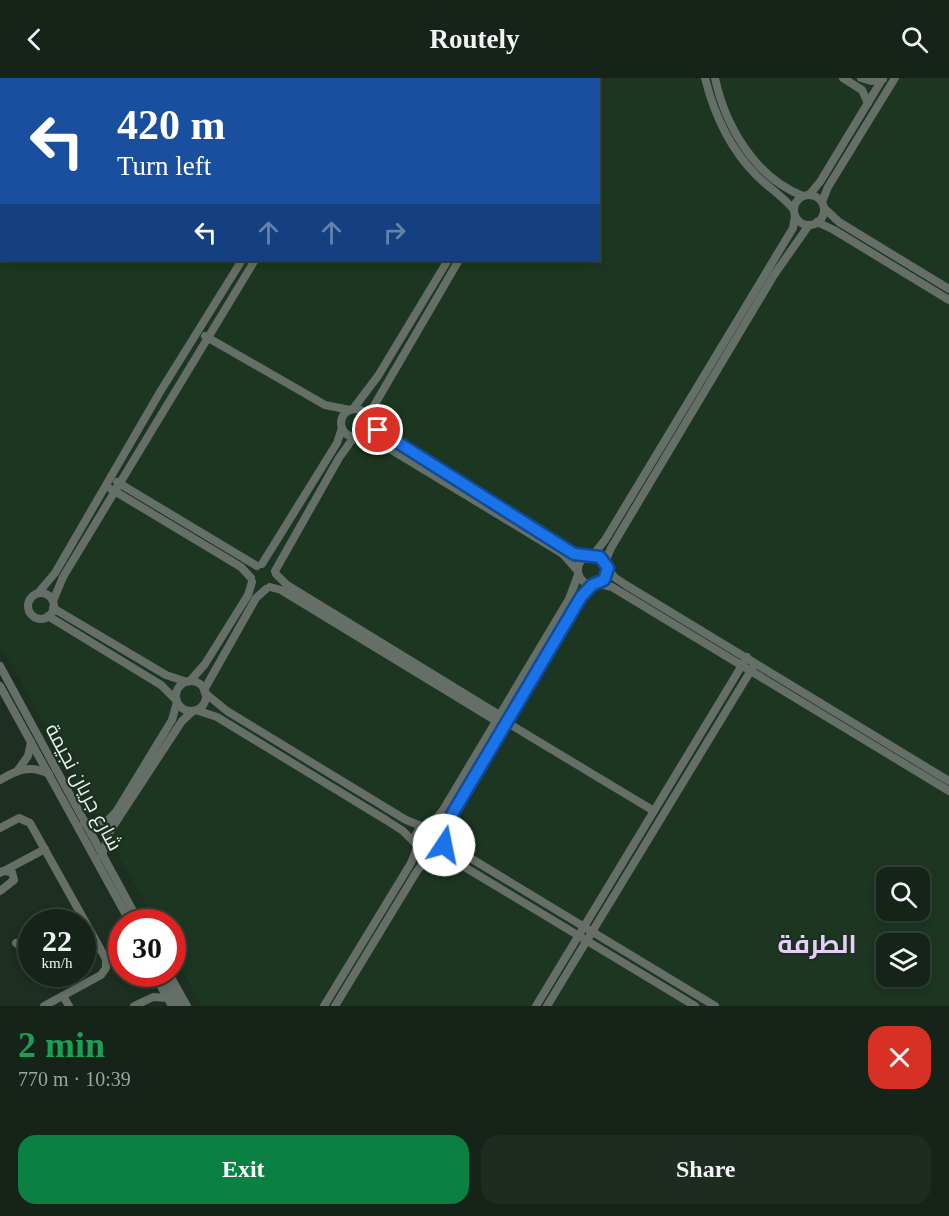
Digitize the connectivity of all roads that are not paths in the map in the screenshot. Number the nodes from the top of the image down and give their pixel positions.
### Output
1 (705, 78) edge
2 (715, 78) edge
3 (843, 78) edge
4 (861, 78) edge
5 (883, 78) edge
6 (895, 78) edge
7 (868, 103) junction
8 (806, 195) junction
9 (823, 205) junction
10 (795, 213) junction
11 (813, 224) junction
12 (241, 261) edge
13 (254, 261) edge
14 (447, 261) edge
15 (458, 261) edge
16 (949, 290) edge
17 (948, 298) edge
18 (415, 315) junction
19 (422, 320) junction
20 (198, 333) junction
21 (402, 336) junction
22 (207, 338) junction
23 (410, 341) junction
24 (325, 405) junction
25 (352, 409) junction
26 (369, 420) junction
27 (341, 426) junction
28 (358, 437) junction
29 (109, 483) junction
30 (117, 488) junction
31 (214, 546) junction
32 (571, 556) junction
33 (590, 556) junction
34 (260, 565) junction
35 (607, 565) junction
36 (578, 572) junction
37 (275, 573) junction
38 (252, 580) junction
39 (596, 584) junction
40 (268, 588) junction
41 (624, 590) junction
42 (38, 593) junction
43 (53, 604) junction
44 (48, 616) junction
45 (697, 628) junction
46 (692, 636) junction
47 (734, 650) junction
48 (390, 652) junction
49 (747, 657) junction
50 (729, 658) junction
51 (741, 665) junction
52 (0, 666) edge
53 (753, 667) junction
54 (188, 682) junction
55 (0, 686) edge
56 (204, 691) junction
57 (177, 701) junction
58 (194, 710) junction
59 (497, 718) junction
60 (506, 723) junction
61 (699, 735) junction
62 (708, 741) junction
63 (31, 742) junction
64 (156, 754) junction
65 (148, 769) junction
66 (17, 771) junction
67 (929, 773) junction
68 (49, 774) junction
69 (0, 780) edge
70 (949, 781) edge
71 (949, 791) edge
72 (653, 812) junction
73 (664, 813) junction
74 (659, 822) junction
75 (84, 823) junction
76 (427, 826) junction
77 (0, 828) edge
78 (444, 836) junction
79 (417, 846) junction
80 (45, 849) junction
81 (102, 855) junction
82 (431, 855) junction
83 (20, 862) junction
84 (2, 872) edge
85 (14, 875) junction
86 (0, 891) edge
87 (393, 893) junction
88 (401, 898) junction
89 (78, 909) edge
90 (123, 909) edge
91 (132, 909) edge
92 (584, 927) junction
93 (592, 932) junction
94 (578, 936) junction
95 (96, 941) edge
96 (587, 941) junction
97 (96, 976) edge
98 (78, 987) edge
99 (155, 987) edge
100 (163, 987) edge
101 (166, 987) edge
102 (176, 987) edge
103 (63, 996) junction
104 (148, 998) junction
105 (168, 998) junction
106 (44, 1006) edge
107 (69, 1006) edge
108 (134, 1006) edge
109 (172, 1006) edge
110 (179, 1006) edge
111 (187, 1006) edge
112 (324, 1006) edge
113 (335, 1006) edge
114 (536, 1006) edge
115 (547, 1006) edge
116 (695, 1006) edge
117 (715, 1006) edge

1 - 10 street
2 - 8 street
3 - 7 street
4 - 5 street
5 - 7 street
6 - 9 street
7 - 8 street
8 - 9 street
8 - 10 street
9 - 11 street
9 - 16 street
10 - 11 street
10 - 33 street
11 - 17 street
11 - 35 street
12 - 20 street
13 - 22 street
14 - 18 street
15 - 19 street
18 - 19 street
18 - 21 street
19 - 23 street
20 - 22 street
20 - 29 street
21 - 23 street
21 - 25 street
22 - 24 street
22 - 30 street
23 - 26 street
24 - 25 street
24 - 27 street
25 - 26 street
25 - 27 street
26 - 28 street
26 - 32 street
27 - 28 street
27 - 34 street
28 - 32 street
28 - 37 street
29 - 30 street
29 - 42 street
30 - 31 street
30 - 43 street
31 - 34 street
31 - 38 street
32 - 33 street
32 - 36 street
33 - 35 street
33 - 36 street
34 - 37 street
34 - 38 street
35 - 39 street
35 - 41 street
36 - 39 street
36 - 59 street
37 - 40 street
37 - 48 street
38 - 40 street
38 - 54 street
39 - 41 street
39 - 60 street
40 - 48 street
40 - 56 street
41 - 45 street
41 - 46 street
42 - 43 street
42 - 44 street
43 - 44 street
43 - 54 street
44 - 57 street
45 - 46 street
45 - 47 street
46 - 50 street
47 - 49 street
47 - 50 street
48 - 59 street
49 - 51 street
49 - 53 street
50 - 51 street
51 - 53 street
51 - 61 street
52 - 75 street, شارع جريان نجيمة
53 - 62 street
53 - 67 street
54 - 56 street
54 - 57 street
55 - 63 street, شارع جريان نجيمة
56 - 58 street
56 - 76 street
57 - 58 street
57 - 64 street
58 - 64 street
58 - 79 street
59 - 60 street
59 - 76 street
60 - 72 street
60 - 78 street
61 - 62 street
61 - 72 street
62 - 73 street
63 - 66 street
63 - 68 street, شارع جريان نجيمة
64 - 65 street
65 - 75 street
65 - 81 street
66 - 68 street
66 - 69 street
67 - 70 street
67 - 71 street
68 - 90 street, شارع جريان نجيمة
72 - 73 street
72 - 74 street
72 - 92 street
73 - 74 street
74 - 93 street
75 - 81 street, شارع جريان نجيمة
76 - 78 street
76 - 79 street
77 - 80 street
78 - 82 street
78 - 92 street
79 - 82 street
79 - 87 street
80 - 83 street
80 - 89 street
81 - 91 street, شارع جريان نجيمة
82 - 88 street
82 - 94 street
83 - 84 street
83 - 85 street
84 - 85 street
85 - 86 street
87 - 88 street
87 - 112 street
88 - 113 street
92 - 93 street
92 - 94 street
93 - 96 street
93 - 117 street
94 - 96 street
94 - 114 street
95 - 97 street
96 - 115 street
96 - 116 street
98 - 103 street
99 - 104 street
100 - 105 street
101 - 110 street
102 - 111 street
103 - 106 street
103 - 107 street
104 - 105 street
104 - 108 street
105 - 109 street

